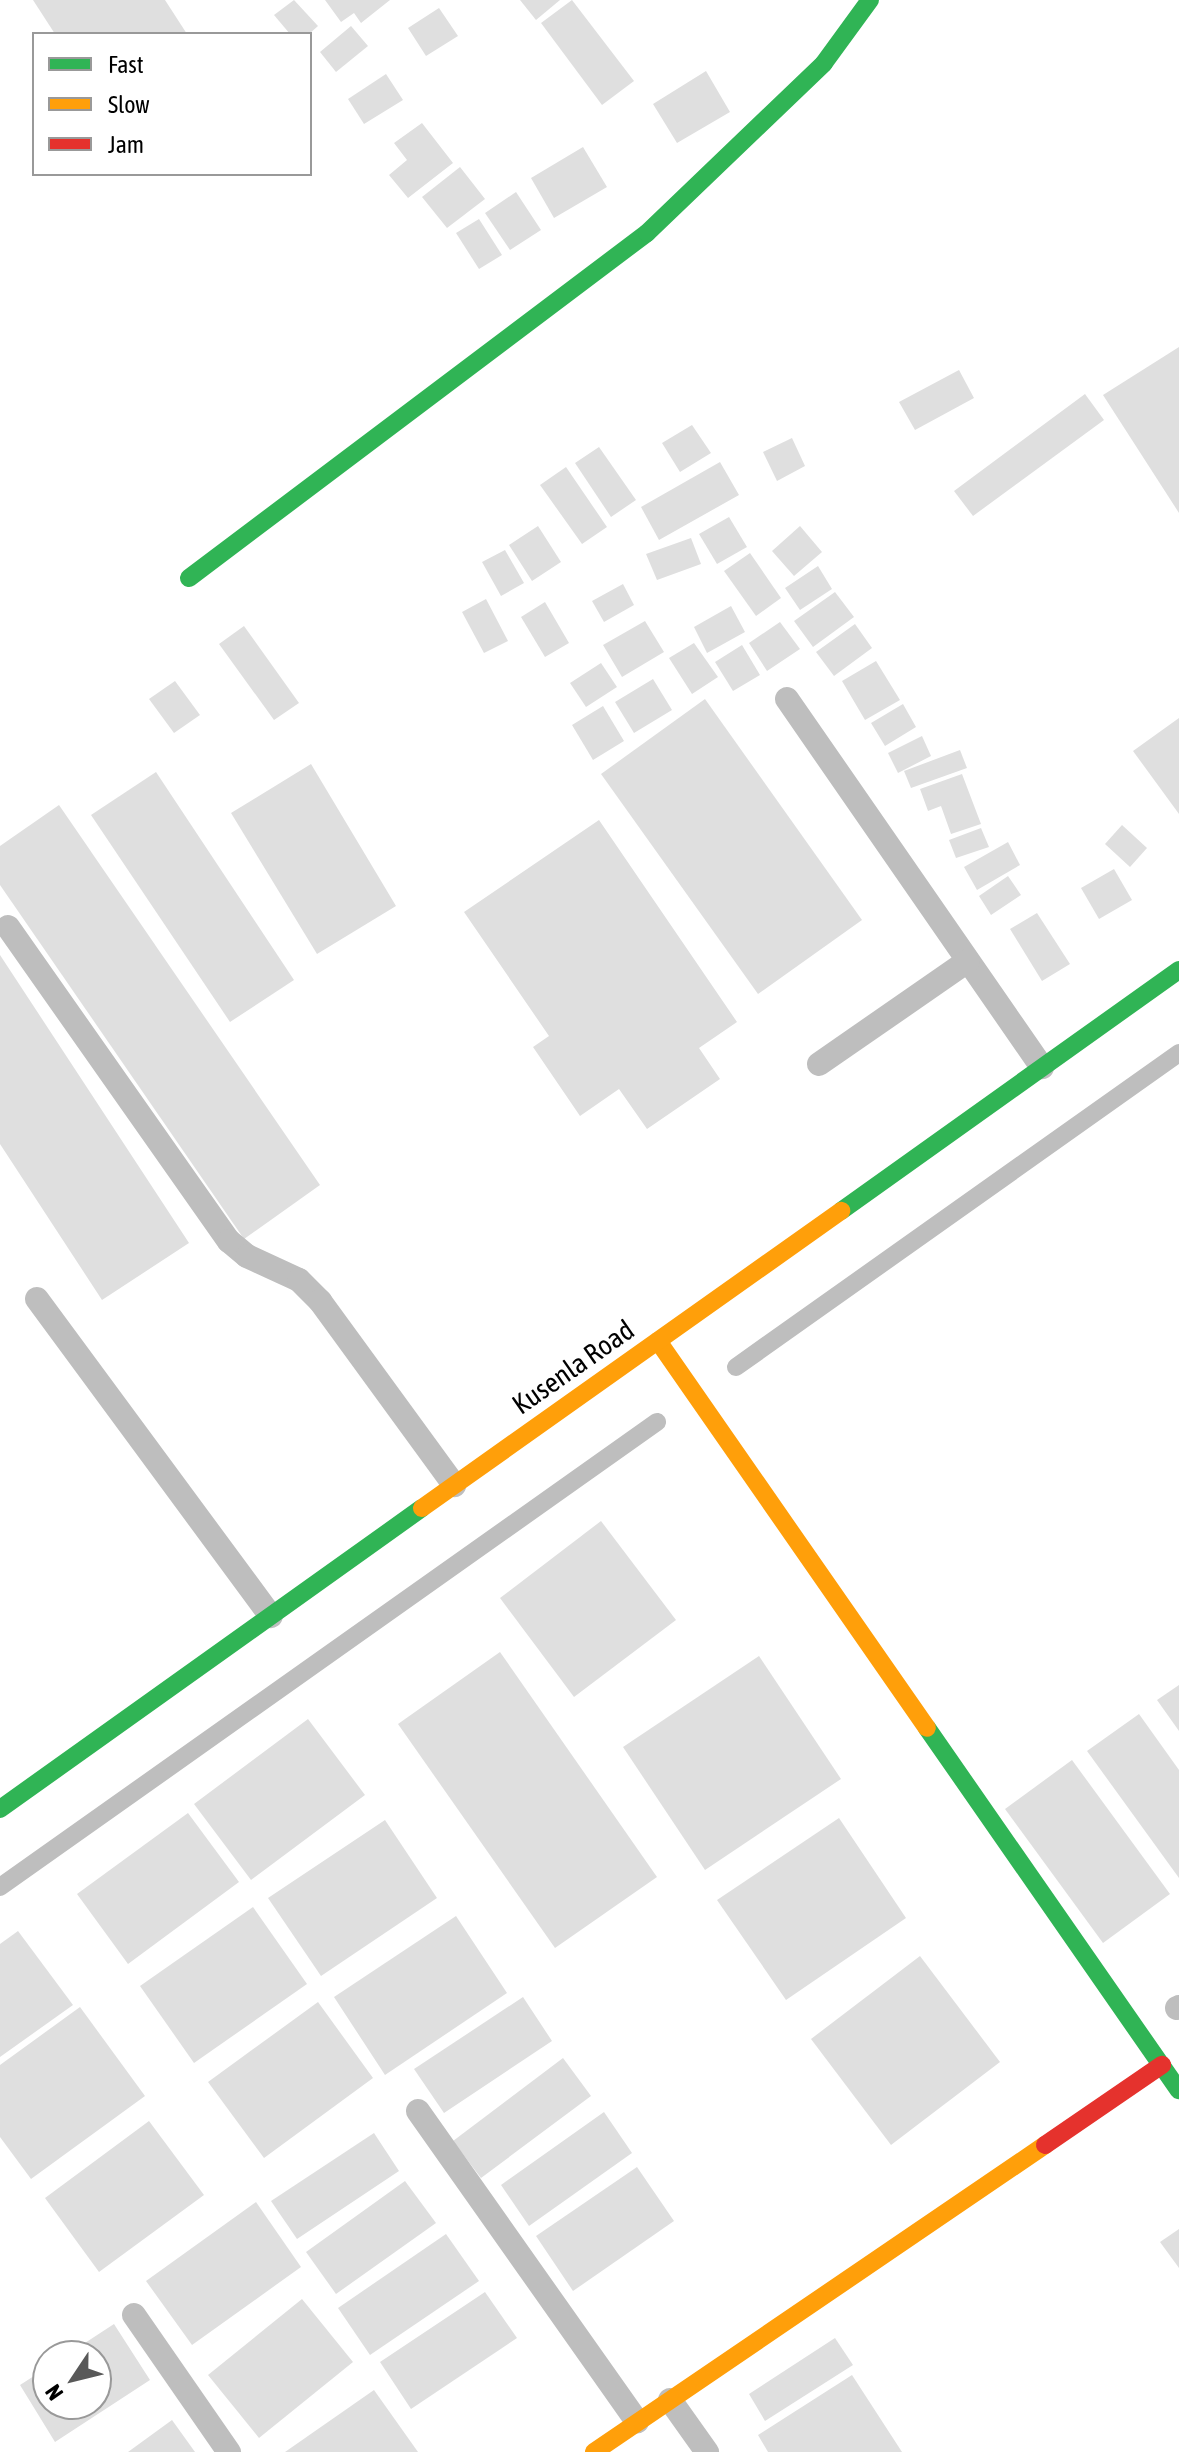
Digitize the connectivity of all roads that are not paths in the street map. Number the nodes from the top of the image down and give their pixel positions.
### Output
1 (870, 0) edge
2 (189, 578) dead end
3 (787, 699) dead end
4 (8, 927) dead end
5 (968, 961) junction
6 (1179, 970) edge
7 (819, 1064) dead end
8 (1042, 1067) junction
9 (37, 1299) dead end
10 (658, 1341) junction
11 (454, 1485) junction
12 (271, 1616) junction
13 (0, 1809) edge
14 (1162, 2065) junction
15 (1179, 2090) edge
16 (418, 2111) dead end
17 (134, 2315) dead end
18 (670, 2400) junction
19 (637, 2422) junction
20 (229, 2452) edge
21 (594, 2452) edge
22 (707, 2452) edge

1 - 2 street
3 - 5 lane
4 - 11 lane
5 - 7 lane
5 - 8 lane
6 - 8 street, Kusenla Road
8 - 10 street, Kusenla Road
9 - 12 lane
10 - 11 street, Kusenla Road
10 - 14 street
11 - 12 street, Kusenla Road
12 - 13 street, Kusenla Road
14 - 15 street
14 - 18 street
16 - 19 lane
17 - 20 lane
18 - 19 street
18 - 22 lane
19 - 21 street

